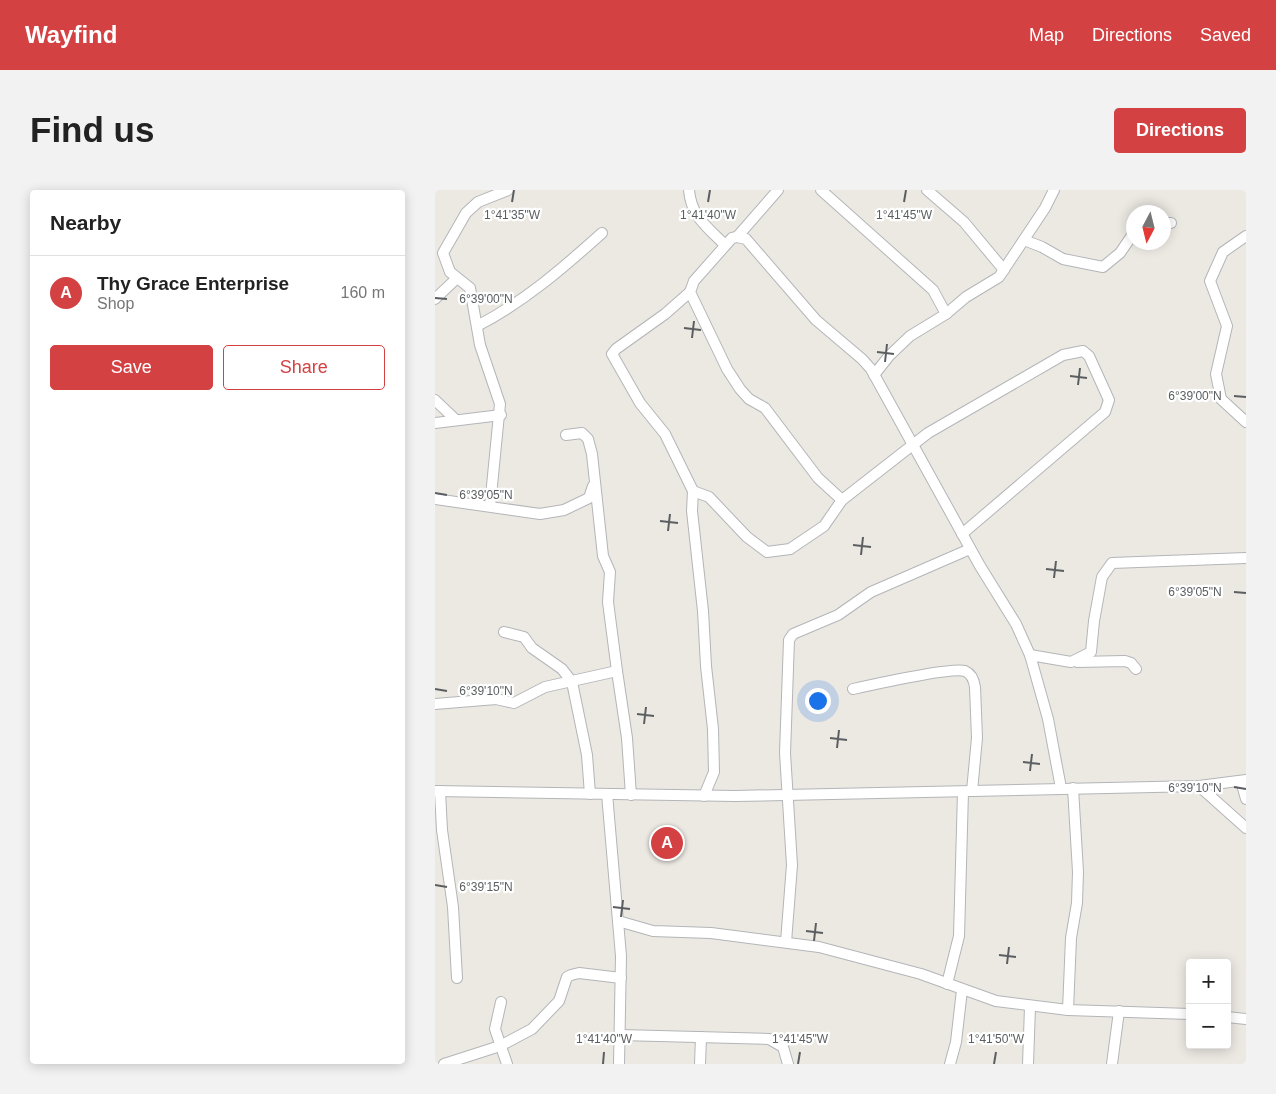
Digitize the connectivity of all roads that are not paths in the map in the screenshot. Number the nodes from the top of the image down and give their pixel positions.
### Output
1 (508, 190) edge
2 (689, 190) edge
3 (778, 190) edge
4 (821, 190) edge
5 (927, 190) edge
6 (1053, 190) edge
7 (602, 233) dead end
8 (1246, 236) edge
9 (737, 237) junction
10 (1023, 240) junction
11 (1126, 244) edge
12 (725, 245) junction
13 (1004, 270) junction
14 (456, 279) junction
15 (690, 292) junction
16 (435, 299) edge
17 (946, 314) junction
18 (477, 326) junction
19 (874, 375) junction
20 (435, 400) edge
21 (501, 415) junction
22 (456, 420) junction
23 (1246, 422) edge
24 (435, 423) edge
25 (566, 435) dead end
26 (913, 447) junction
27 (594, 483) junction
28 (693, 491) junction
29 (435, 499) edge
30 (843, 500) junction
31 (490, 506) junction
32 (962, 534) junction
33 (970, 549) junction
34 (1246, 558) edge
35 (504, 632) dead end
36 (1030, 655) junction
37 (1071, 662) junction
38 (1136, 669) dead end
39 (617, 671) junction
40 (572, 682) junction
41 (853, 689) dead end
42 (435, 704) edge
43 (1243, 781) edge
44 (1199, 786) junction
45 (1061, 788) junction
46 (1073, 788) junction
47 (438, 791) edge
48 (967, 792) junction
49 (590, 794) junction
50 (607, 794) junction
51 (631, 795) junction
52 (704, 796) junction
53 (787, 796) junction
54 (1246, 799) edge
55 (1246, 828) edge
56 (618, 921) junction
57 (786, 942) junction
58 (457, 978) dead end
59 (621, 978) junction
60 (947, 984) junction
61 (962, 990) junction
62 (501, 1002) dead end
63 (1030, 1007) junction
64 (1068, 1010) junction
65 (1119, 1011) junction
66 (1186, 1014) edge
67 (1231, 1017) edge
68 (1246, 1019) edge
69 (620, 1035) junction
70 (701, 1037) junction
71 (499, 1046) junction
72 (444, 1064) edge
73 (507, 1064) edge
74 (619, 1064) edge
75 (701, 1064) edge
76 (788, 1064) edge
77 (950, 1064) edge
78 (1028, 1064) edge
79 (1112, 1064) edge

1 - 14 street
2 - 12 street
3 - 9 street
4 - 17 street
5 - 13 street
6 - 10 street
7 - 18 street
8 - 23 street
9 - 12 street
9 - 19 street
10 - 11 street
10 - 13 street
12 - 15 street
13 - 17 street
14 - 16 street
14 - 18 street
15 - 28 street
15 - 30 street
17 - 19 street
18 - 21 street
19 - 26 street
20 - 22 street
21 - 22 street
21 - 31 street
22 - 24 street
25 - 27 street
26 - 30 street
26 - 32 street
26 - 32 street
27 - 31 street
27 - 39 street
28 - 30 street
28 - 52 street
29 - 31 street
32 - 33 street
33 - 36 street
33 - 53 street
34 - 37 street
35 - 40 street
36 - 37 street
36 - 45 street
37 - 38 street
39 - 40 street
39 - 51 street
40 - 42 street
40 - 49 street
41 - 48 street
43 - 44 street
43 - 54 street
44 - 46 street
44 - 55 street
45 - 46 street
45 - 48 street
46 - 64 street
47 - 49 street
47 - 58 street
48 - 53 street
48 - 60 street
49 - 50 street
50 - 51 street
50 - 56 street
51 - 52 street
52 - 53 street
53 - 57 street
56 - 57 street
56 - 59 street
57 - 60 street
59 - 69 street
59 - 71 street
60 - 61 street
61 - 63 street
61 - 77 street
62 - 71 street
63 - 64 street
63 - 78 street
64 - 65 street
65 - 66 street
65 - 79 street
67 - 68 street
69 - 70 street
69 - 74 street
70 - 75 street
70 - 76 street
71 - 72 street
71 - 73 street

